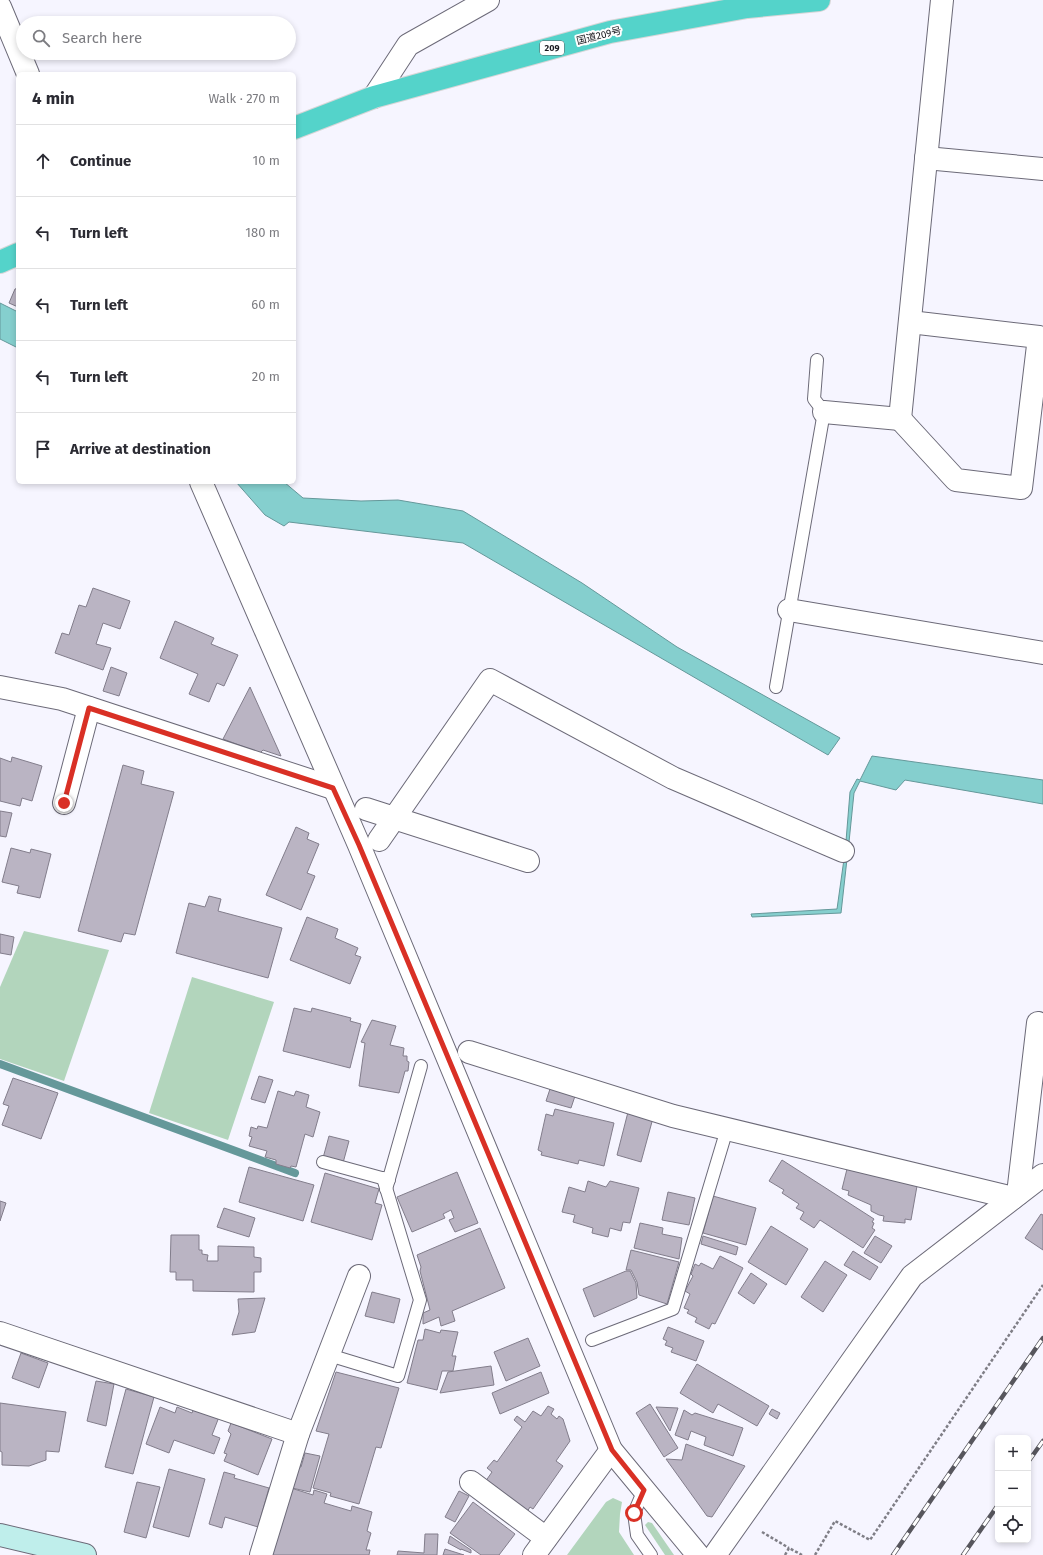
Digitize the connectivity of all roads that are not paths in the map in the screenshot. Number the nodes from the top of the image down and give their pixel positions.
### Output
1 (488, 0) edge
2 (818, 0) edge
3 (942, 0) edge
4 (0, 7) edge
5 (16, 45) edge
6 (22, 60) edge
7 (27, 72) edge
8 (374, 97) junction
9 (296, 127) edge
10 (926, 158) junction
11 (1043, 169) edge
12 (16, 255) edge
13 (0, 262) edge
14 (910, 322) junction
15 (817, 360) dead end
16 (824, 412) junction
17 (900, 419) junction
18 (202, 484) edge
19 (789, 610) junction
20 (1043, 653) edge
21 (0, 687) edge
22 (776, 687) dead end
23 (89, 708) junction
24 (333, 788) junction
25 (64, 803) dead end
26 (366, 809) dead end
27 (394, 819) junction
28 (379, 840) dead end
29 (843, 851) dead end
30 (528, 861) dead end
31 (1038, 1024) dead end
32 (469, 1052) dead end
33 (421, 1066) dead end
34 (727, 1129) junction
35 (323, 1162) dead end
36 (1043, 1175) edge
37 (386, 1182) junction
38 (1015, 1196) junction
39 (359, 1276) dead end
40 (0, 1332) edge
41 (592, 1340) dead end
42 (329, 1355) junction
43 (298, 1434) junction
44 (612, 1450) junction
45 (471, 1482) dead end
46 (644, 1490) junction
47 (0, 1535) edge
48 (540, 1547) edge
49 (85, 1555) edge
50 (261, 1555) edge
51 (651, 1555) edge
52 (698, 1555) edge
53 (715, 1555) edge

1 - 8 street
2 - 8 highway, 国道209号 / 209
3 - 10 street
4 - 5 street
6 - 7 street
8 - 9 highway, 国道209号 / 209
10 - 11 street
10 - 14 street
12 - 13 highway
14 - 17 street
14 - 17 street
15 - 16 lane
16 - 17 street
16 - 19 lane
18 - 24 street
19 - 20 street
19 - 22 lane
21 - 23 street
23 - 24 street
23 - 25 street
24 - 44 street
26 - 27 street
27 - 28 street
27 - 29 street
27 - 30 street
31 - 38 street
32 - 34 street
33 - 37 lane
34 - 38 street
34 - 41 lane
35 - 37 lane
36 - 38 street
37 - 42 lane
38 - 53 street
39 - 42 street
40 - 43 street
42 - 43 street
43 - 50 street
44 - 46 street
44 - 48 street
45 - 48 street
46 - 51 lane
46 - 52 street
47 - 49 main road

